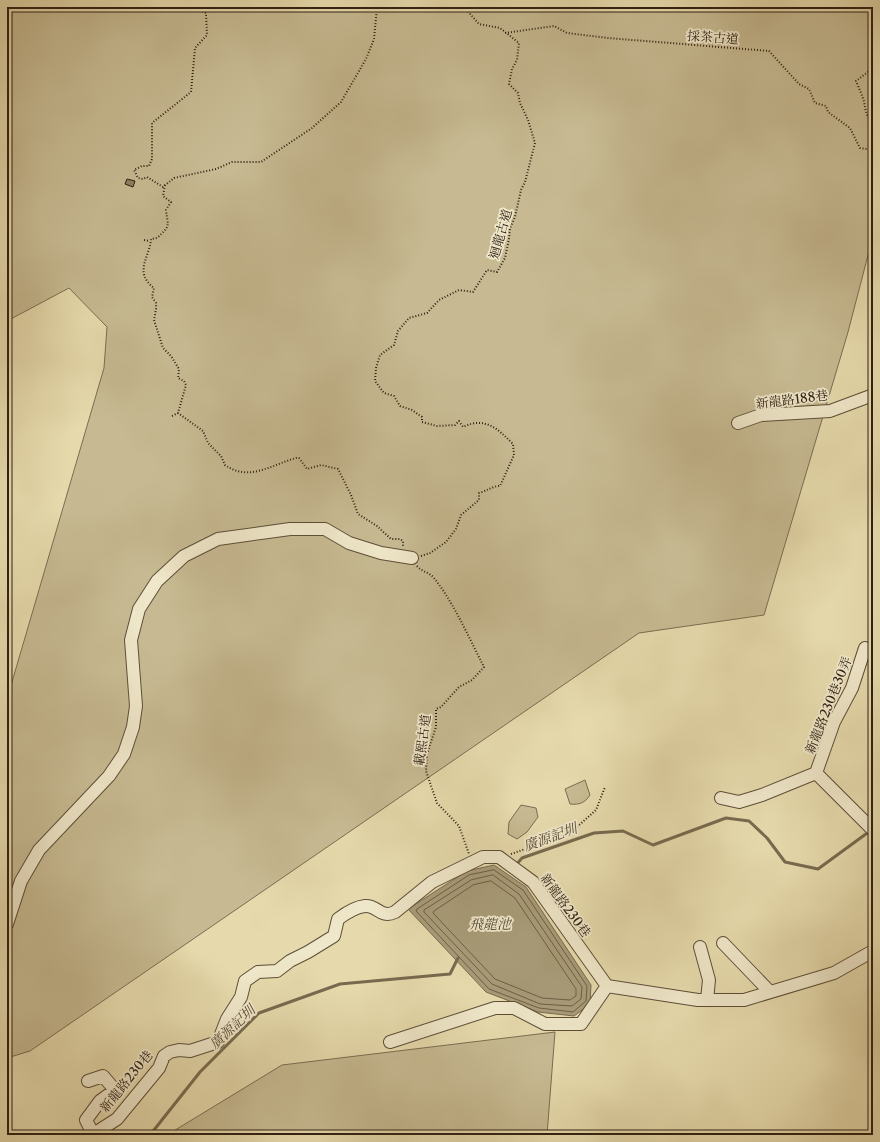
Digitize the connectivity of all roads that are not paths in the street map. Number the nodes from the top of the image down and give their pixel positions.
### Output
1 (873, 395) edge
2 (738, 423) dead end
3 (412, 558) road end
4 (865, 648) dead end
5 (816, 773) junction
6 (721, 798) dead end
7 (870, 827) edge
8 (7, 924) edge
9 (724, 943) dead end
10 (700, 947) dead end
11 (873, 951) edge
12 (607, 986) junction
13 (770, 992) junction
14 (707, 1000) junction
15 (390, 1042) dead end
16 (88, 1080) dead end
17 (92, 1134) edge

1 - 2 lane, 新龍路188巷
3 - 8 lane
4 - 5 lane, 新龍路230巷30弄
5 - 6 lane, 新龍路230巷30弄
5 - 7 lane, 新龍路230巷30弄
9 - 13 lane
10 - 14 lane
11 - 13 lane
12 - 14 lane
12 - 15 lane
12 - 17 lane, 新龍路230巷
13 - 14 lane
16 - 17 lane

